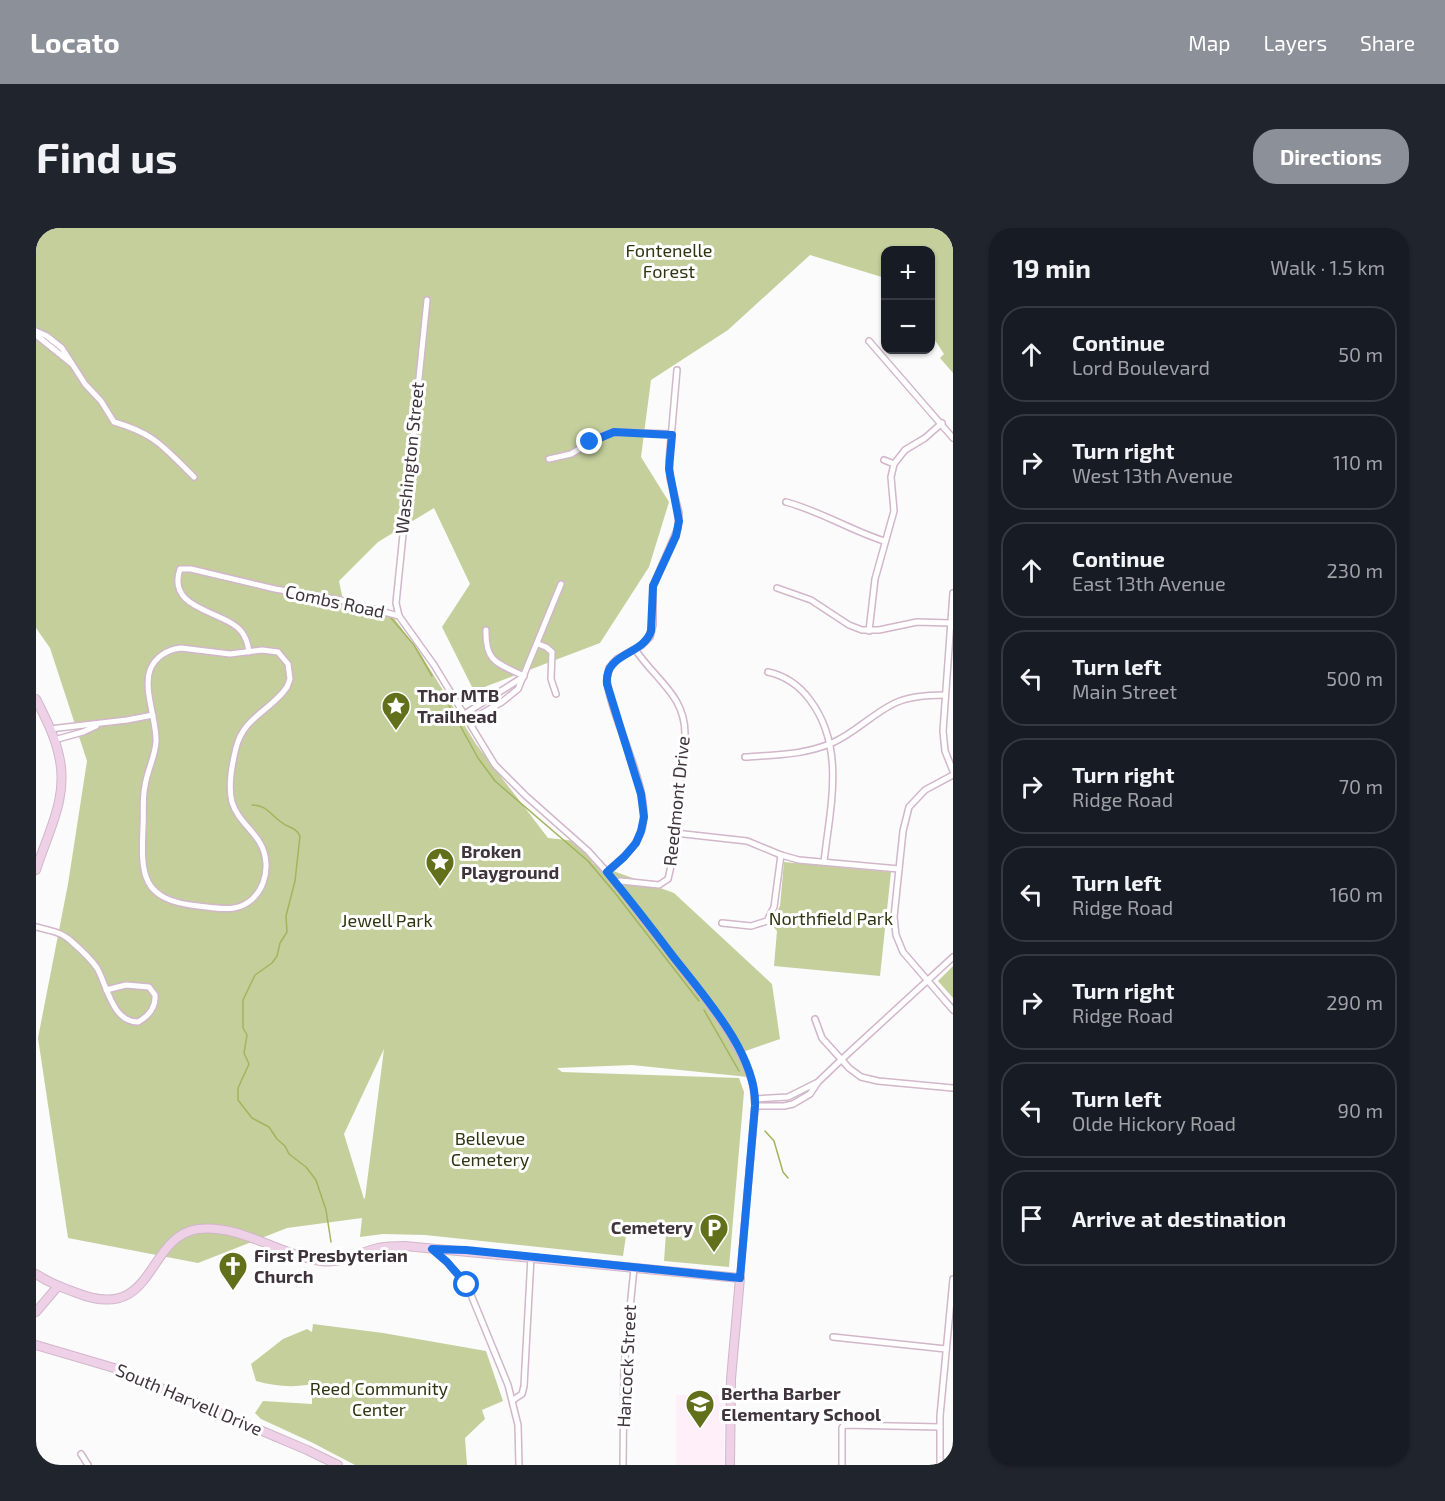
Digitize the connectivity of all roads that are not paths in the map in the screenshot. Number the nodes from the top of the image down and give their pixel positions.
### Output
1 (427, 300) dead end
2 (36, 333) edge
3 (869, 341) dead end
4 (677, 370) dead end
5 (942, 423) junction
6 (672, 435) junction
7 (953, 438) edge
8 (549, 459) dead end
9 (884, 460) dead end
10 (894, 464) junction
11 (194, 477) dead end
12 (786, 502) dead end
13 (884, 541) junction
14 (561, 584) dead end
15 (777, 588) dead end
16 (953, 593) edge
17 (399, 616) junction
18 (950, 623) junction
19 (486, 630) dead end
20 (870, 631) junction
21 (538, 644) junction
22 (635, 649) junction
23 (249, 652) junction
24 (768, 672) dead end
25 (524, 676) junction
26 (556, 694) dead end
27 (945, 695) junction
28 (36, 699) edge
29 (153, 714) junction
30 (463, 715) junction
31 (467, 722) junction
32 (100, 724) junction
33 (50, 729) junction
34 (54, 740) junction
35 (831, 743) junction
36 (745, 757) dead end
37 (953, 773) edge
38 (675, 833) junction
39 (780, 855) junction
40 (824, 862) junction
41 (37, 864) edge
42 (899, 870) junction
43 (607, 872) junction
44 (615, 882) junction
45 (722, 923) dead end
46 (36, 927) edge
47 (953, 957) edge
48 (927, 982) junction
49 (106, 990) junction
50 (953, 1010) edge
51 (815, 1019) dead end
52 (841, 1060) junction
53 (818, 1082) junction
54 (953, 1088) edge
55 (755, 1099) junction
56 (755, 1106) junction
57 (432, 1249) junction
58 (531, 1257) junction
59 (634, 1268) junction
60 (36, 1274) edge
61 (740, 1278) junction
62 (953, 1279) edge
63 (58, 1286) junction
64 (36, 1311) edge
65 (833, 1337) dead end
66 (36, 1345) edge
67 (946, 1349) junction
68 (513, 1400) junction
69 (940, 1427) junction
70 (81, 1454) dead end
71 (88, 1465) edge
72 (338, 1465) edge
73 (519, 1465) edge
74 (623, 1465) edge
75 (730, 1465) edge
76 (842, 1465) edge
77 (940, 1465) edge

1 - 17 street, Washington Street
2 - 11 street
3 - 5 street
4 - 6 street
5 - 7 street
5 - 10 street
6 - 8 street
6 - 22 street
9 - 10 street
10 - 13 street
12 - 13 street
13 - 20 street
14 - 21 street
15 - 20 street
16 - 18 street
17 - 23 street, Combs Road
17 - 30 street, Combs Road
18 - 20 street
18 - 27 street
19 - 25 street
21 - 25 street
21 - 26 street
22 - 38 street, Reedmont Drive
22 - 43 street
23 - 29 street
23 - 29 street
24 - 35 street
25 - 30 street
25 - 31 street
27 - 35 street
27 - 37 street
28 - 33 street
29 - 32 street
30 - 31 street, Combs Road
31 - 43 street, Combs Road
32 - 33 street
32 - 34 street
33 - 34 street
34 - 41 street
35 - 36 street
35 - 40 street
37 - 42 street
38 - 39 street
38 - 44 street, Reedmont Drive
39 - 40 street
39 - 45 street
40 - 42 street
42 - 48 street
43 - 44 street, Combs Road
44 - 55 street, Combs Road
46 - 49 street
47 - 48 street
48 - 50 street
48 - 52 street
49 - 49 street
51 - 52 street
52 - 53 street
52 - 54 street
53 - 55 street
53 - 56 street
55 - 56 street, Combs Road
56 - 61 street, Combs Road
57 - 58 street
57 - 63 street
57 - 68 street
58 - 59 street
58 - 68 street
59 - 61 street
59 - 74 street, Hancock Street
60 - 63 street
61 - 75 street
62 - 67 street
63 - 64 street
65 - 67 street
66 - 72 street, South Harvell Drive
67 - 69 street
68 - 73 street
69 - 76 street
69 - 77 street
70 - 71 street

